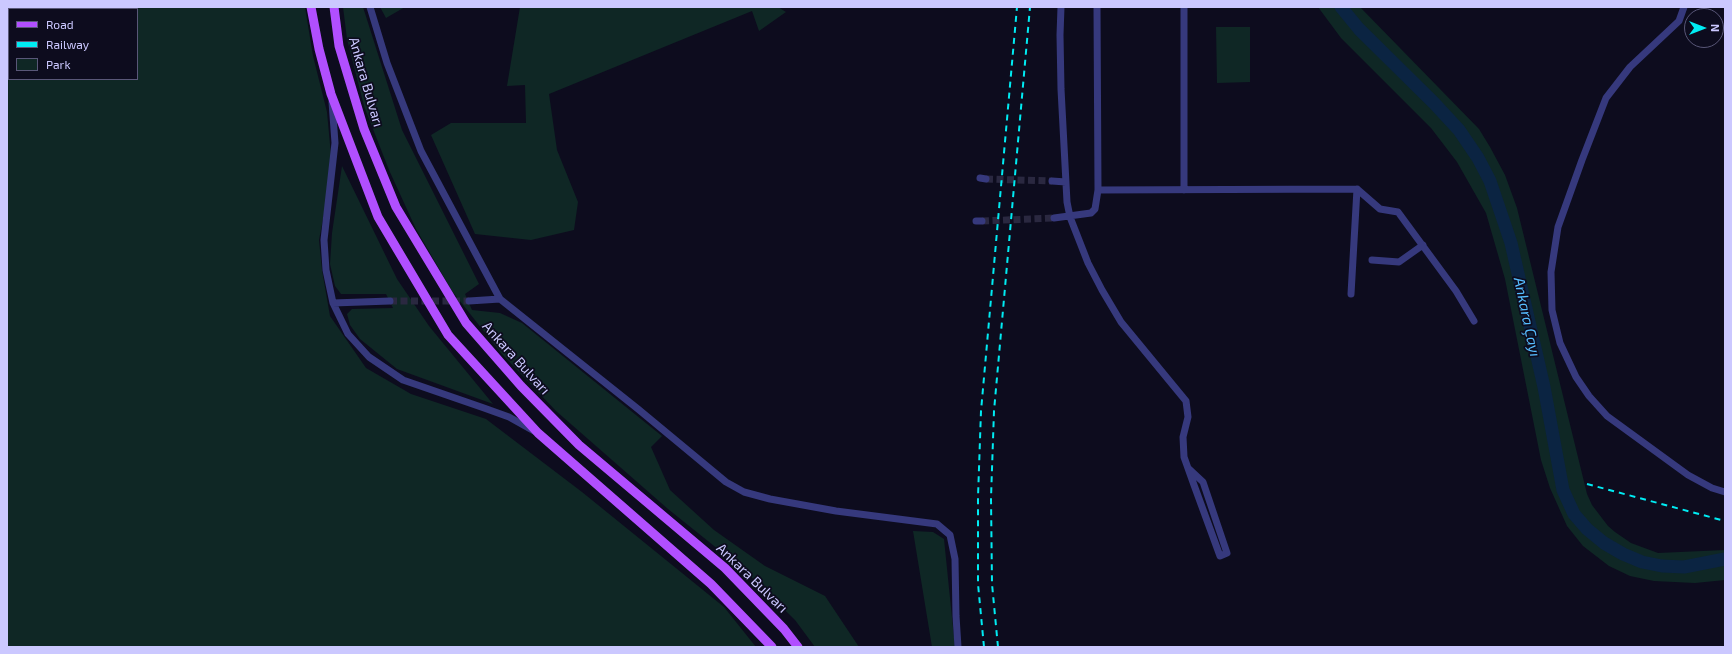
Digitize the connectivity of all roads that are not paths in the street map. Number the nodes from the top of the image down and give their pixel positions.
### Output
1 (311, 7) edge
2 (334, 7) edge
3 (370, 7) edge
4 (1061, 7) edge
5 (1097, 7) edge
6 (1184, 7) edge
7 (1684, 7) edge
8 (331, 94) junction
9 (1052, 181) tunnel mouth
10 (1066, 182) junction
11 (1357, 189) junction
12 (1098, 190) junction
13 (1184, 190) junction
14 (1070, 217) junction
15 (1054, 218) tunnel mouth
16 (1423, 246) junction
17 (1372, 260) dead end
18 (1351, 294) dead end
19 (500, 299) junction
20 (390, 301) tunnel mouth
21 (469, 302) tunnel mouth
22 (334, 303) junction
23 (1474, 321) dead end
24 (538, 433) junction
25 (1188, 468) junction
26 (1725, 492) edge
27 (772, 647) edge
28 (798, 647) edge
29 (958, 647) edge

1 - 8 main road
2 - 28 main road, Ankara Bulvarı
3 - 19 street
4 - 10 street
5 - 12 street
6 - 13 street
7 - 26 street
8 - 22 street
8 - 24 main road
9 - 10 street
10 - 14 street
11 - 13 street
11 - 16 street
11 - 18 street
12 - 13 street
12 - 14 street
14 - 15 street
14 - 25 street
16 - 17 street
16 - 23 street
19 - 21 street
19 - 29 street
20 - 22 street
22 - 24 street
24 - 27 main road
25 - 25 street

